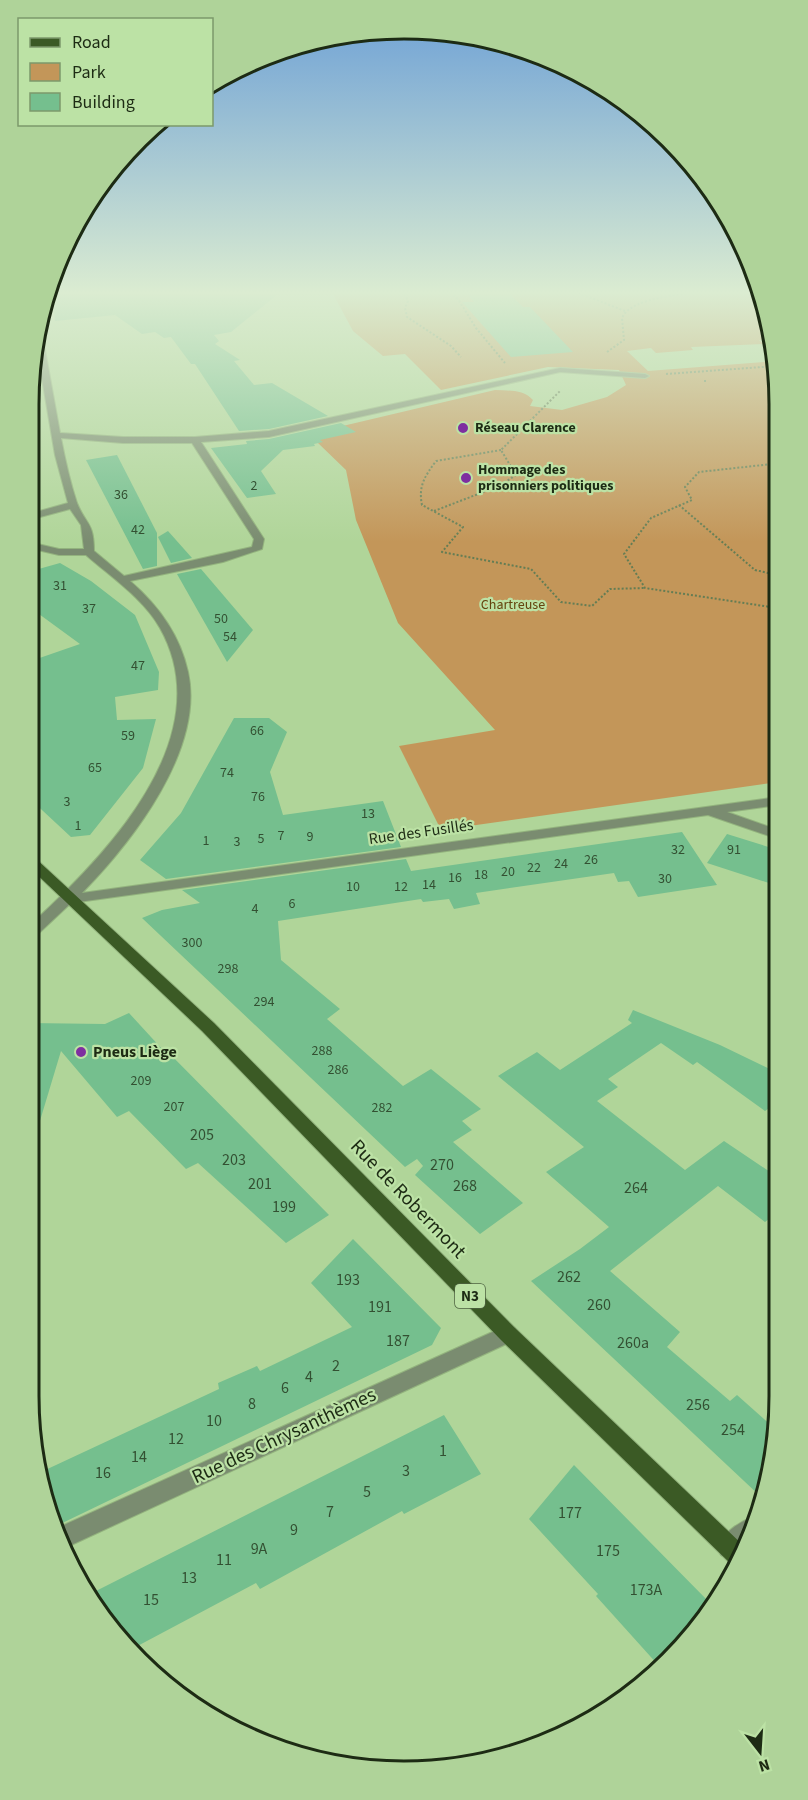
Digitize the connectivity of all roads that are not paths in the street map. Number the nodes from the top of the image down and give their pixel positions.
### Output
1 (46, 374) edge
2 (544, 374) edge
3 (619, 374) edge
4 (645, 376) road end
5 (57, 435) junction
6 (195, 440) junction
7 (73, 505) junction
8 (39, 515) edge
9 (39, 547) edge
10 (89, 552) junction
11 (120, 580) junction
12 (769, 802) edge
13 (710, 811) junction
14 (769, 832) edge
15 (39, 870) edge
16 (69, 899) junction
17 (39, 925) edge
18 (508, 1334) junction
19 (67, 1536) edge
20 (734, 1552) edge

1 - 5 street
2 - 6 street
3 - 4 street
5 - 6 street
5 - 7 street
6 - 11 street
7 - 8 street
7 - 10 street
9 - 10 street
10 - 11 street
11 - 16 street
12 - 13 street, Rue des Fusillés
13 - 14 street
13 - 16 street, Rue des Fusillés
15 - 16 main road, N3
16 - 17 street
16 - 18 main road, Rue de Robermont / N3
18 - 19 street, Rue des Chrysanthèmes
18 - 20 main road, Rue de Robermont / N3

